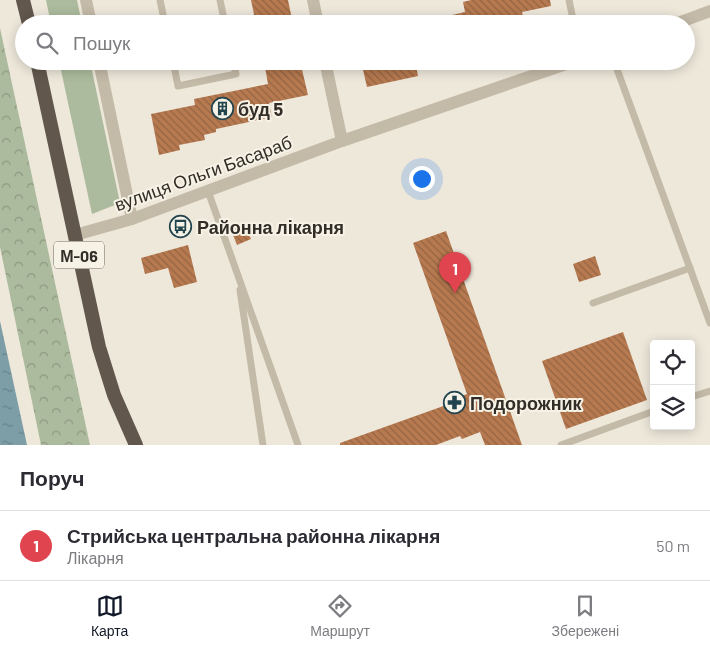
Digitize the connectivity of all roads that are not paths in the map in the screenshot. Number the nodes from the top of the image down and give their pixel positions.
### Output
1 (23, 0) edge
2 (86, 0) edge
3 (160, 0) edge
4 (220, 0) edge
5 (313, 0) edge
6 (569, 0) edge
7 (710, 10) edge
8 (27, 15) edge
9 (89, 15) edge
10 (163, 15) edge
11 (223, 15) edge
12 (316, 15) edge
13 (572, 15) edge
14 (695, 16) edge
15 (39, 70) edge
16 (101, 70) edge
17 (175, 70) edge
18 (235, 70) edge
19 (327, 70) edge
20 (549, 70) edge
21 (617, 70) edge
22 (342, 141) junction
23 (208, 191) junction
24 (132, 219) junction
25 (75, 235) junction
26 (690, 268) junction
27 (238, 274) junction
28 (593, 303) dead end
29 (710, 323) edge
30 (710, 390) edge
31 (695, 396) edge
32 (650, 412) edge
33 (136, 445) edge
34 (263, 445) edge
35 (298, 445) edge
36 (561, 445) edge

1 - 8 highway
2 - 9 street
3 - 10 lane
4 - 11 lane
5 - 12 street
6 - 13 lane
7 - 14 street
15 - 25 highway, М-06
16 - 24 street
17 - 18 lane
19 - 22 street
20 - 22 street, вулиця Ольги Басараб
21 - 26 lane
22 - 23 street, вулиця Ольги Басараб
23 - 24 street, вулиця Ольги Басараб
23 - 27 lane
24 - 25 street, вулиця Ольги Басараб
25 - 33 highway, М-06
26 - 28 lane
26 - 29 lane
27 - 34 lane
27 - 35 lane
30 - 31 lane
32 - 36 lane

